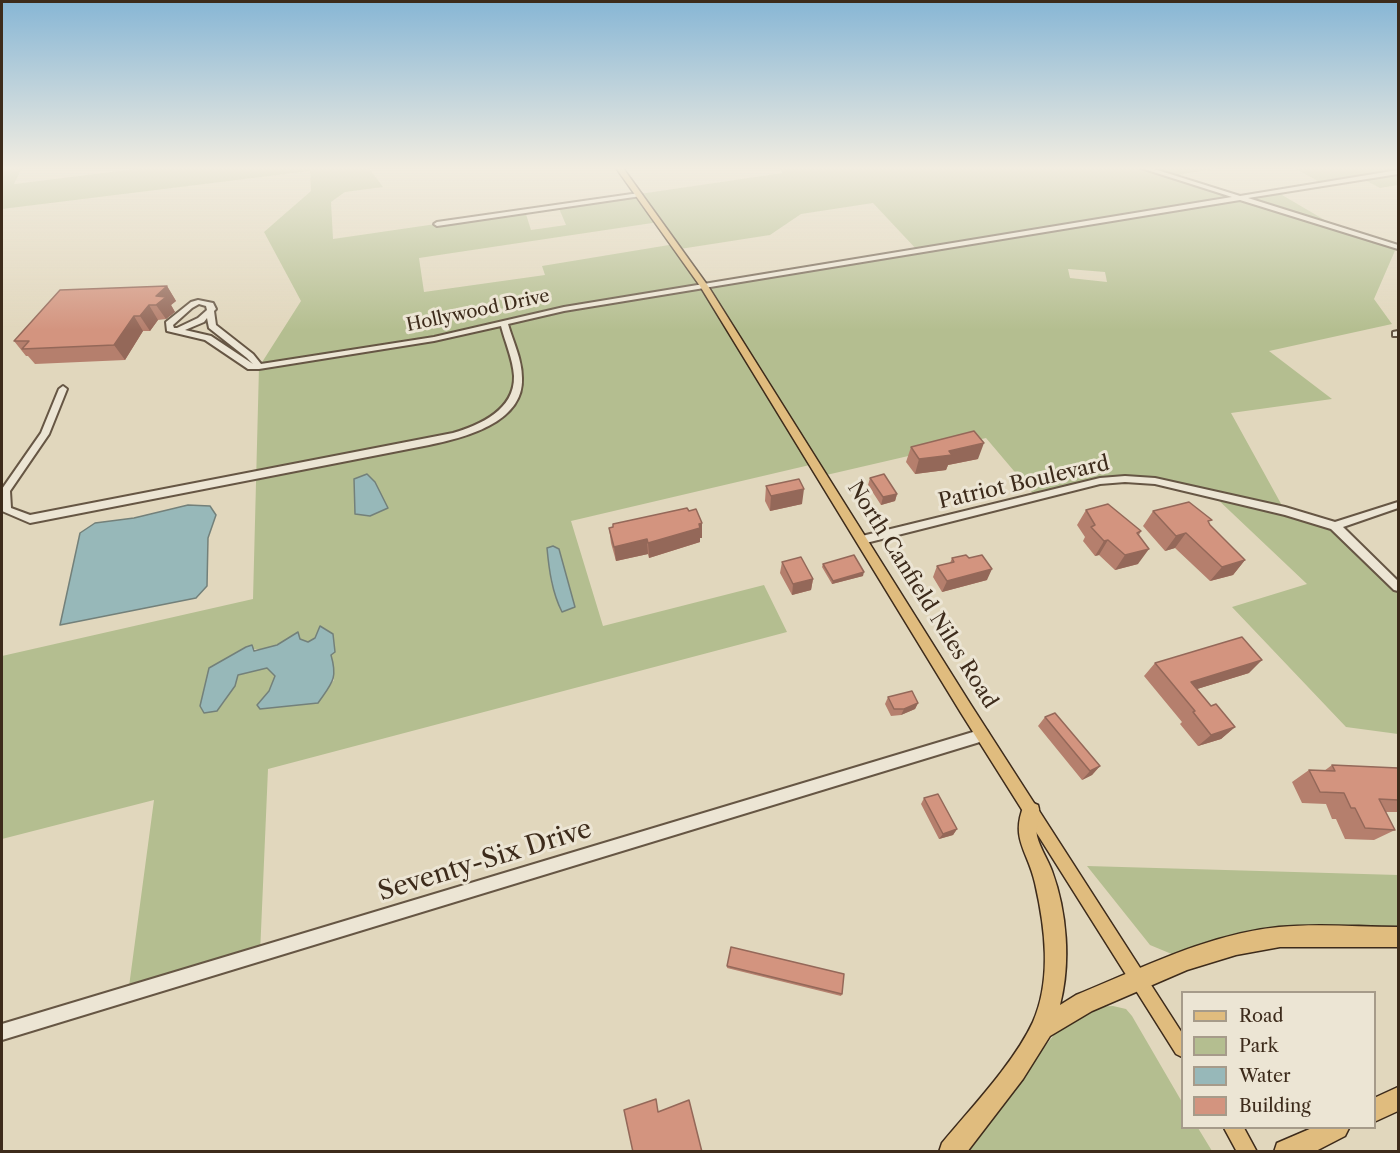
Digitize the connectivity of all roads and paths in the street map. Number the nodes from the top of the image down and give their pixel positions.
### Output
1 (452, 222) edge
2 (658, 222) edge
3 (1096, 222) edge
4 (1317, 222) edge
5 (437, 224) dead end
6 (1398, 247) edge
7 (704, 286) junction
8 (212, 309) junction
9 (504, 324) junction
10 (177, 331) junction
11 (259, 368) junction
12 (63, 389) dead end
13 (1398, 505) edge
14 (1335, 526) junction
15 (862, 540) junction
16 (1398, 587) edge
17 (983, 735) junction
18 (1031, 811) junction
19 (1398, 937) edge
20 (1140, 981) junction
21 (1042, 1028) junction
22 (2, 1032) edge
23 (1181, 1046) edge
24 (1398, 1099) edge
25 (1376, 1109) edge
26 (1234, 1129) edge
27 (1335, 1129) edge
28 (951, 1152) edge
29 (1248, 1152) edge
30 (1286, 1152) edge

1 - 5 street
2 - 7 main road, North Canfield Niles Road
3 - 7 street, Hollywood Drive
4 - 6 street
7 - 9 street, Hollywood Drive
7 - 15 main road, North Canfield Niles Road
8 - 10 street
8 - 10 street
8 - 11 street
9 - 11 street, Hollywood Drive
9 - 12 street
10 - 11 street
13 - 14 street
14 - 15 street, Patriot Boulevard
14 - 16 street
15 - 17 main road, North Canfield Niles Road
17 - 18 main road, North Canfield Niles Road
17 - 22 street, Seventy-Six Drive
18 - 20 main road, North Canfield Niles Road
18 - 21 highway
19 - 20 highway
20 - 21 highway
20 - 23 main road, North Canfield Niles Road
21 - 28 highway
24 - 25 highway
26 - 29 main road
27 - 30 highway

